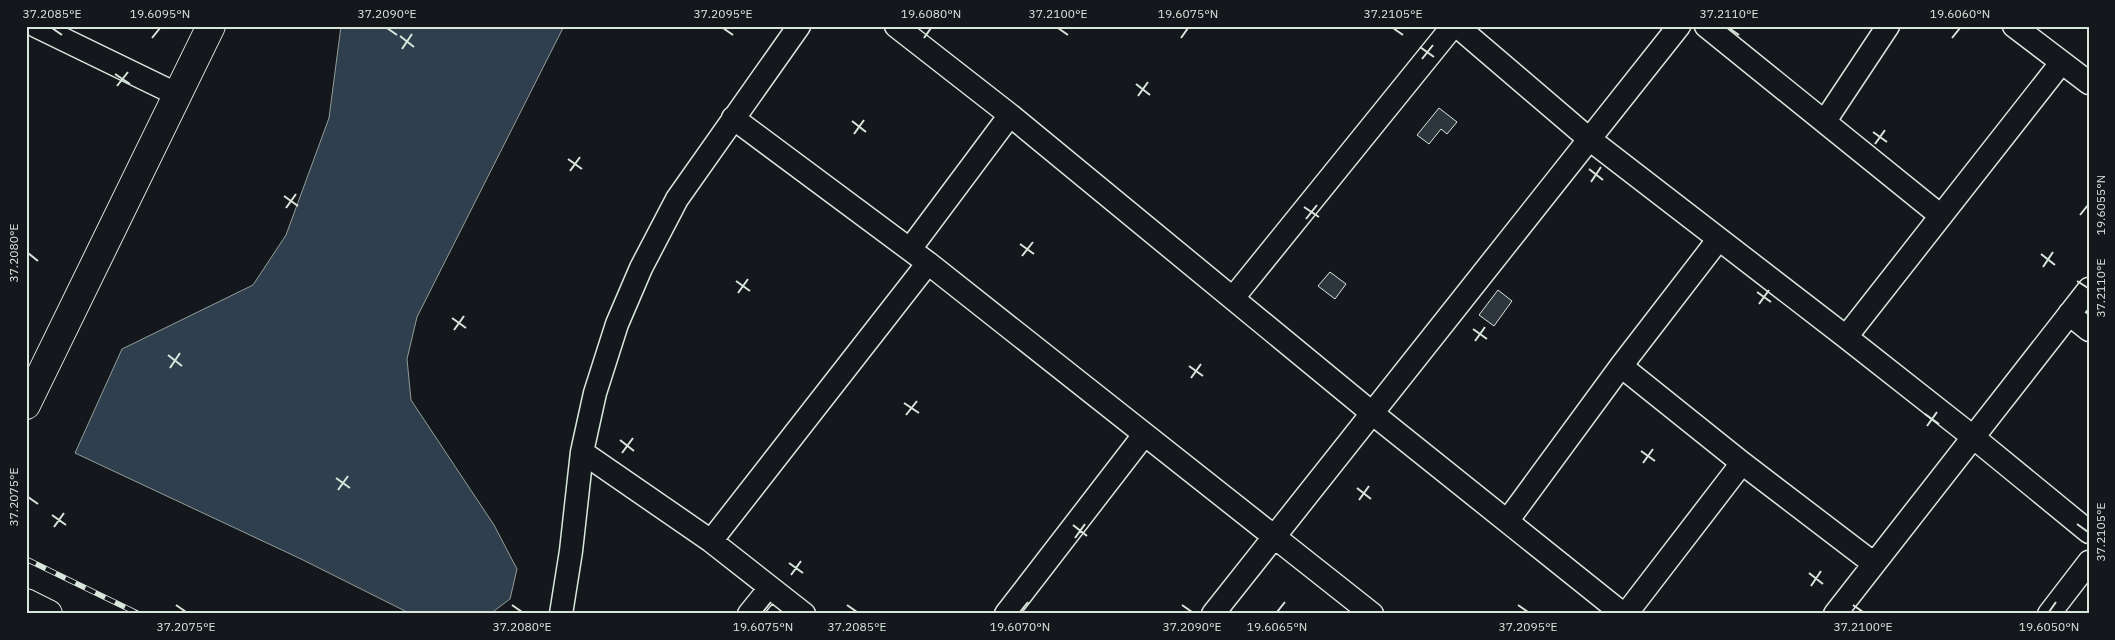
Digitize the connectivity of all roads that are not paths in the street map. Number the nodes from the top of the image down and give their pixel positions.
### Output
1 (36, 26) edge
2 (211, 26) edge
3 (799, 26) edge
4 (896, 26) edge
5 (1455, 26) edge
6 (1679, 26) edge
7 (1706, 26) edge
8 (1888, 26) edge
9 (2014, 26) edge
10 (2061, 63) junction
11 (2089, 83) edge
12 (178, 96) junction
13 (1010, 115) junction
14 (733, 118) junction
15 (1825, 121) junction
16 (1588, 138) junction
17 (1941, 216) junction
18 (1718, 240) junction
19 (910, 249) junction
20 (928, 263) junction
21 (2089, 289) edge
22 (1233, 298) junction
23 (2070, 314) junction
24 (2089, 330) edge
25 (1846, 336) junction
26 (1620, 366) junction
27 (26, 405) edge
28 (1372, 413) junction
29 (1144, 435) junction
30 (1973, 437) junction
31 (582, 452) junction
32 (1742, 463) junction
33 (1508, 520) junction
34 (2089, 532) edge
35 (1275, 538) junction
36 (711, 541) junction
37 (2089, 562) edge
38 (1873, 563) junction
39 (770, 588) junction
40 (26, 603) edge
41 (48, 614) edge
42 (561, 614) edge
43 (749, 614) edge
44 (804, 614) edge
45 (1006, 614) edge
46 (1213, 614) edge
47 (1372, 614) edge
48 (1624, 614) edge
49 (1835, 614) edge
50 (2049, 614) edge

1 - 12 street
2 - 12 street
3 - 14 street
4 - 13 street
5 - 16 street
5 - 22 street
6 - 16 street
7 - 15 street
8 - 15 street
9 - 10 street
10 - 11 street
10 - 17 street
12 - 27 street
13 - 19 street
13 - 22 street
14 - 19 street
14 - 31 street
15 - 17 street
16 - 18 street
16 - 28 street
17 - 25 street
18 - 25 street
18 - 26 street
19 - 20 street
20 - 29 street
20 - 36 street
21 - 23 street
22 - 28 street
23 - 24 street
23 - 30 street
25 - 30 street
26 - 32 street
26 - 33 street
28 - 33 street
28 - 35 street
29 - 35 street
29 - 45 street
30 - 34 street
30 - 38 street
31 - 36 street
31 - 42 street
32 - 38 street
32 - 48 street
33 - 48 street
35 - 46 street
35 - 47 street
36 - 39 street
37 - 50 street
38 - 49 street
39 - 43 street
39 - 44 street
40 - 41 street

